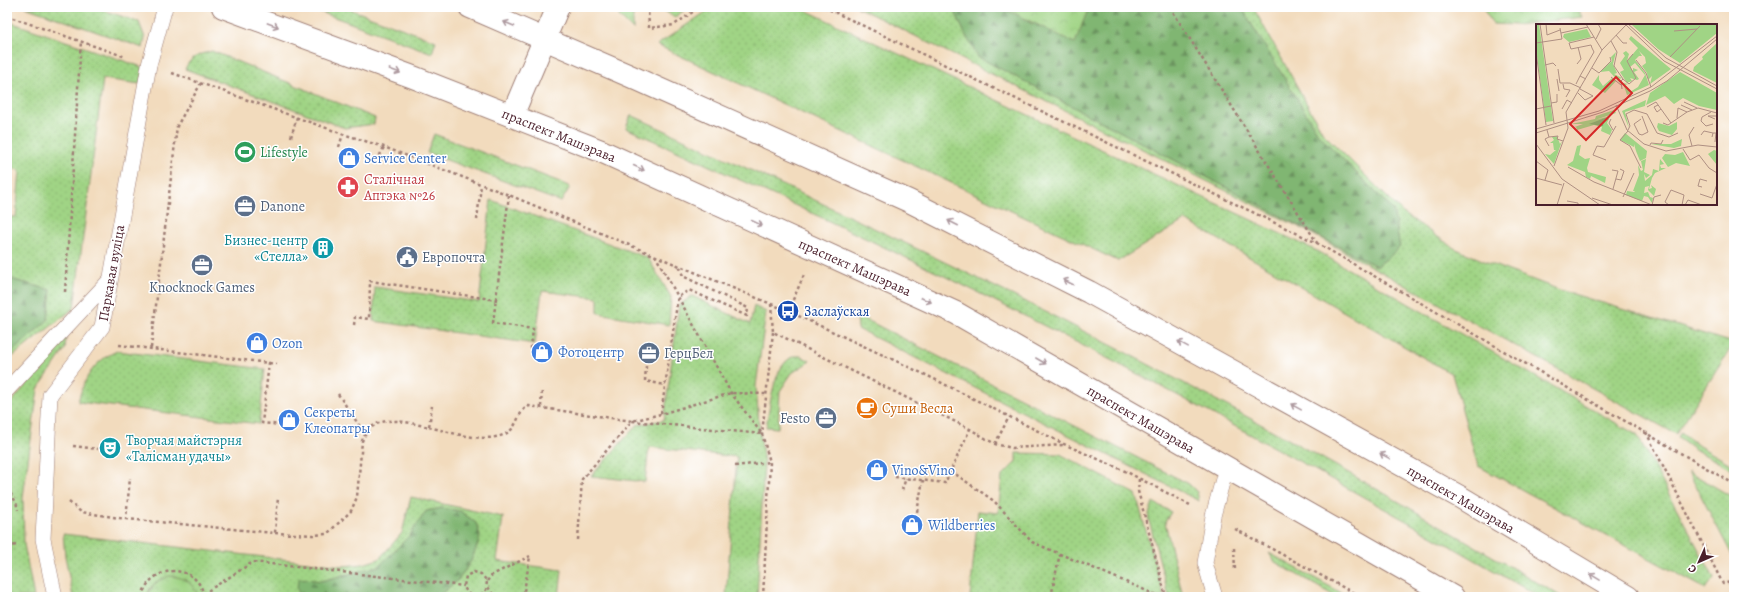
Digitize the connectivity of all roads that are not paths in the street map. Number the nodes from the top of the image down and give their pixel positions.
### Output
1 (165, 7) edge
2 (224, 7) edge
3 (470, 7) edge
4 (558, 7) edge
5 (544, 39) junction
6 (512, 116) junction
7 (109, 281) junction
8 (7, 390) edge
9 (1226, 468) junction
10 (55, 597) edge
11 (1215, 597) edge
12 (1453, 597) edge
13 (1628, 597) edge

1 - 7 lane, Паркавая вуліца
2 -> 6 main road, праспект Машэрава
5 -> 3 main road, праспект Машэрава
4 - 5 main road
5 - 6 main road
13 -> 5 main road, праспект Машэрава
6 -> 9 main road, праспект Машэрава
7 - 8 lane
7 - 10 lane, Паркавая вуліца
9 - 11 lane
9 - 12 main road, праспект Машэрава

